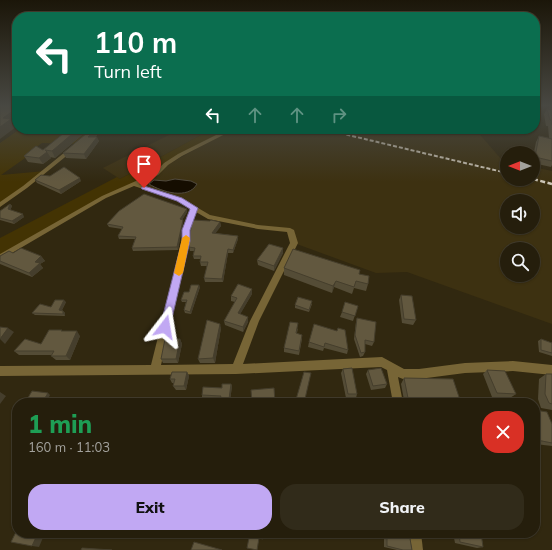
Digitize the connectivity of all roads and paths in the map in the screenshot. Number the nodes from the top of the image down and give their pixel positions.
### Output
1 (222, 134) edge
2 (77, 144) edge
3 (133, 184) junction
4 (0, 205) edge
5 (194, 208) junction
6 (0, 257) edge
7 (236, 369) junction
8 (392, 369) junction
9 (155, 370) junction
10 (552, 370) edge
11 (0, 371) edge
12 (397, 398) edge
13 (415, 538) edge
14 (416, 550) edge

1 - 3 street
2 - 4 street
3 - 5 street
3 - 6 street
5 - 7 street
5 - 9 street
7 - 8 street
7 - 9 street
8 - 10 street
8 - 12 street
9 - 11 street
13 - 14 street

